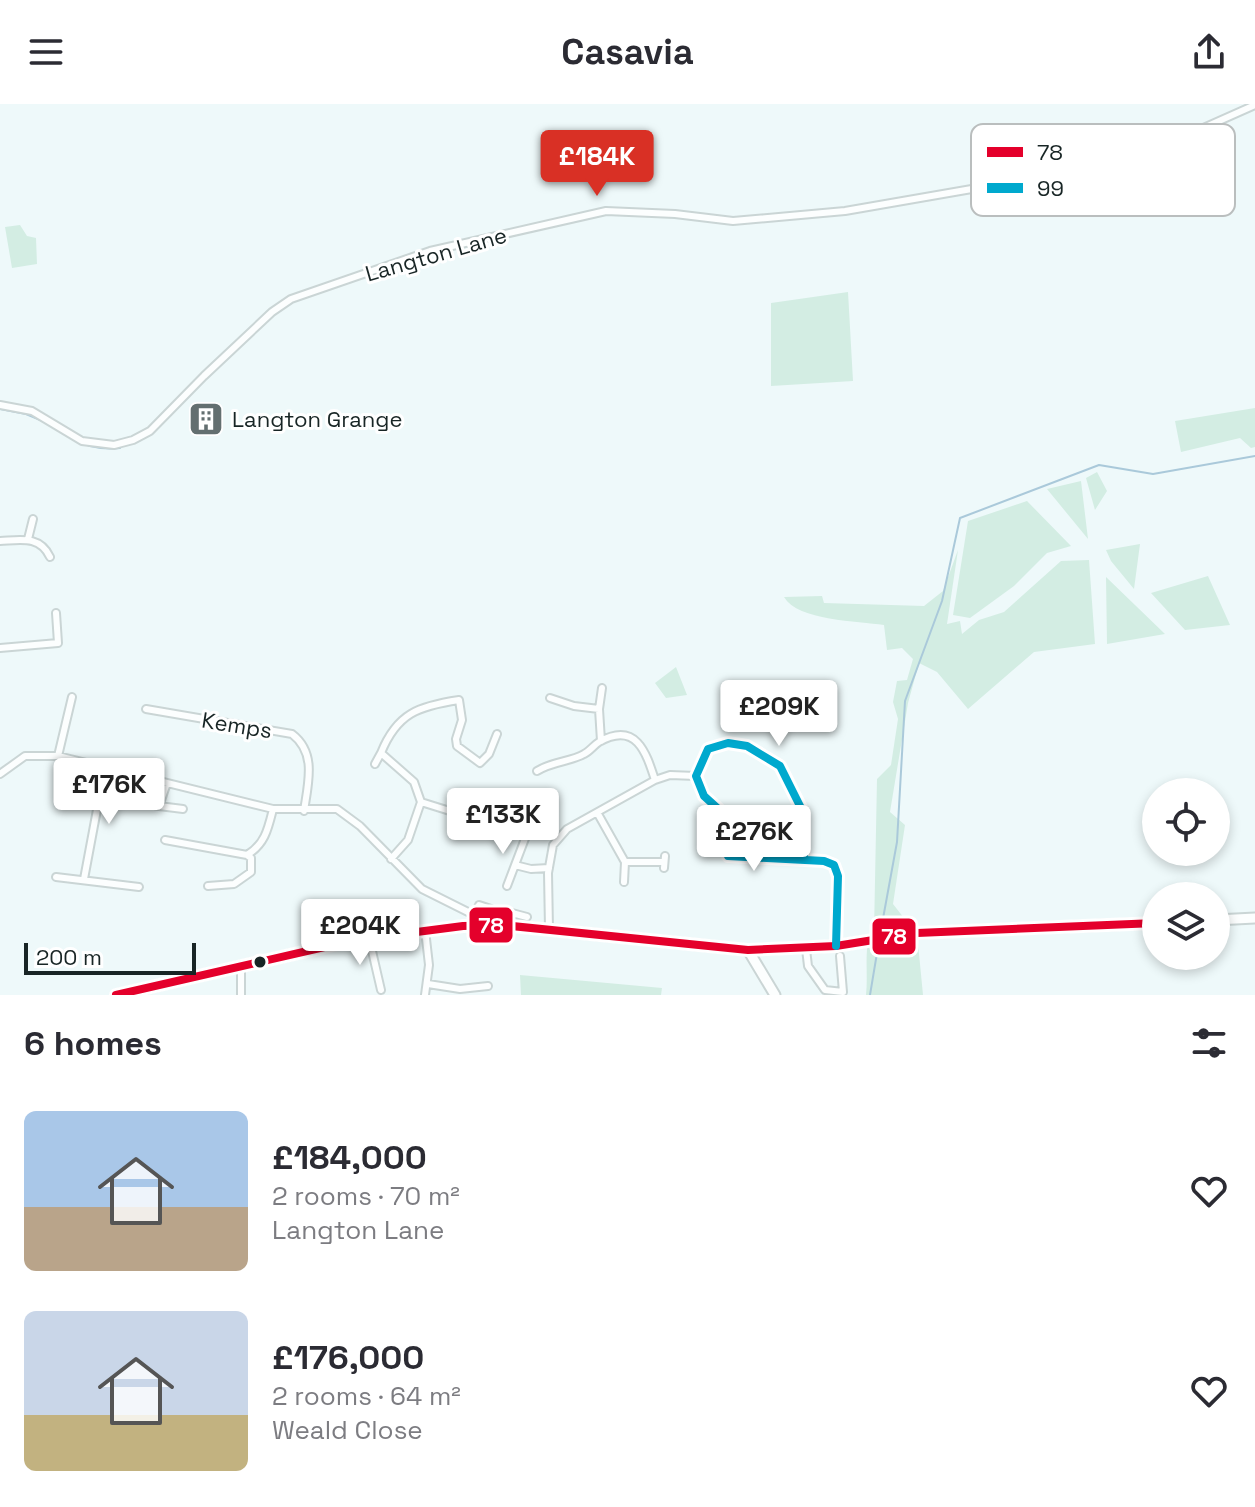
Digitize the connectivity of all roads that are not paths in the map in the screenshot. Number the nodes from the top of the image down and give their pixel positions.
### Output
1 (1255, 105) edge
2 (1212, 124) edge
3 (971, 189) edge
4 (0, 405) edge
5 (33, 519) dead end
6 (28, 539) junction
7 (0, 541) edge
8 (50, 557) dead end
9 (56, 613) dead end
10 (0, 648) edge
11 (602, 688) dead end
12 (72, 697) dead end
13 (550, 698) dead end
14 (146, 709) dead end
15 (599, 709) junction
16 (639, 729) dead end
17 (495, 735) dead end
18 (636, 739) junction
19 (601, 741) junction
20 (381, 753) junction
21 (58, 756) junction
22 (480, 763) junction
23 (375, 764) dead end
24 (105, 767) junction
25 (537, 771) dead end
26 (485, 773) dead end
27 (0, 774) edge
28 (696, 776) junction
29 (655, 780) junction
30 (167, 783) junction
31 (136, 801) dead end
32 (421, 802) junction
33 (159, 806) junction
34 (183, 809) dead end
35 (273, 809) junction
36 (304, 811) junction
37 (453, 812) dead end
38 (598, 814) junction
39 (526, 836) dead end
40 (165, 840) dead end
41 (247, 855) junction
42 (391, 859) junction
43 (804, 860) junction
44 (625, 862) junction
45 (664, 862) dead end
46 (515, 865) junction
47 (549, 868) junction
48 (56, 877) dead end
49 (84, 879) junction
50 (624, 882) dead end
51 (208, 886) dead end
52 (507, 886) dead end
53 (139, 887) dead end
54 (491, 909) dead end
55 (475, 915) junction
56 (527, 917) dead end
57 (1255, 918) edge
58 (1230, 919) edge
59 (493, 924) junction
60 (1142, 924) edge
61 (510, 925) junction
62 (549, 929) junction
63 (425, 930) junction
64 (369, 938) junction
65 (806, 949) junction
66 (748, 950) junction
67 (838, 951) junction
68 (241, 965) junction
69 (428, 984) junction
70 (488, 986) dead end
71 (381, 990) dead end
72 (843, 993) edge
73 (116, 995) edge
74 (241, 995) edge
75 (425, 995) edge
76 (775, 995) edge

1 - 2 street, Langton Lane
3 - 4 street, Langton Lane
5 - 6 street
6 - 7 street
6 - 8 street
9 - 10 street
11 - 15 street
12 - 21 street
13 - 15 street
14 - 36 street, Kemps
15 - 19 street
16 - 18 street
17 - 22 street
18 - 19 street
18 - 29 street
19 - 25 street
20 - 22 street
20 - 23 street
20 - 32 street
21 - 24 street
21 - 27 street
22 - 26 street
24 - 30 street
24 - 49 street
28 - 29 street
28 - 43 street
28 - 43 street
29 - 38 street
30 - 33 street
30 - 35 street
31 - 33 street
32 - 37 street
32 - 42 street
33 - 34 street
35 - 36 street
35 - 41 street
36 - 42 street
38 - 44 street
38 - 47 street
39 - 46 street
40 - 41 street
41 - 51 street
42 - 55 street
43 - 67 street
44 - 45 street
44 - 50 street
46 - 47 street
46 - 52 street
47 - 62 street
48 - 49 street
49 - 53 street
54 - 55 street
55 - 59 street
56 - 61 street
57 - 58 street
59 - 61 street
59 - 63 street
60 - 67 street
61 - 62 street
62 - 66 street
63 - 64 street
63 - 69 street
64 - 68 street
64 - 71 street
65 - 66 street
65 - 67 street
65 - 72 street
66 - 76 street
67 - 72 street
68 - 73 street
68 - 74 street
69 - 70 street
69 - 75 street

